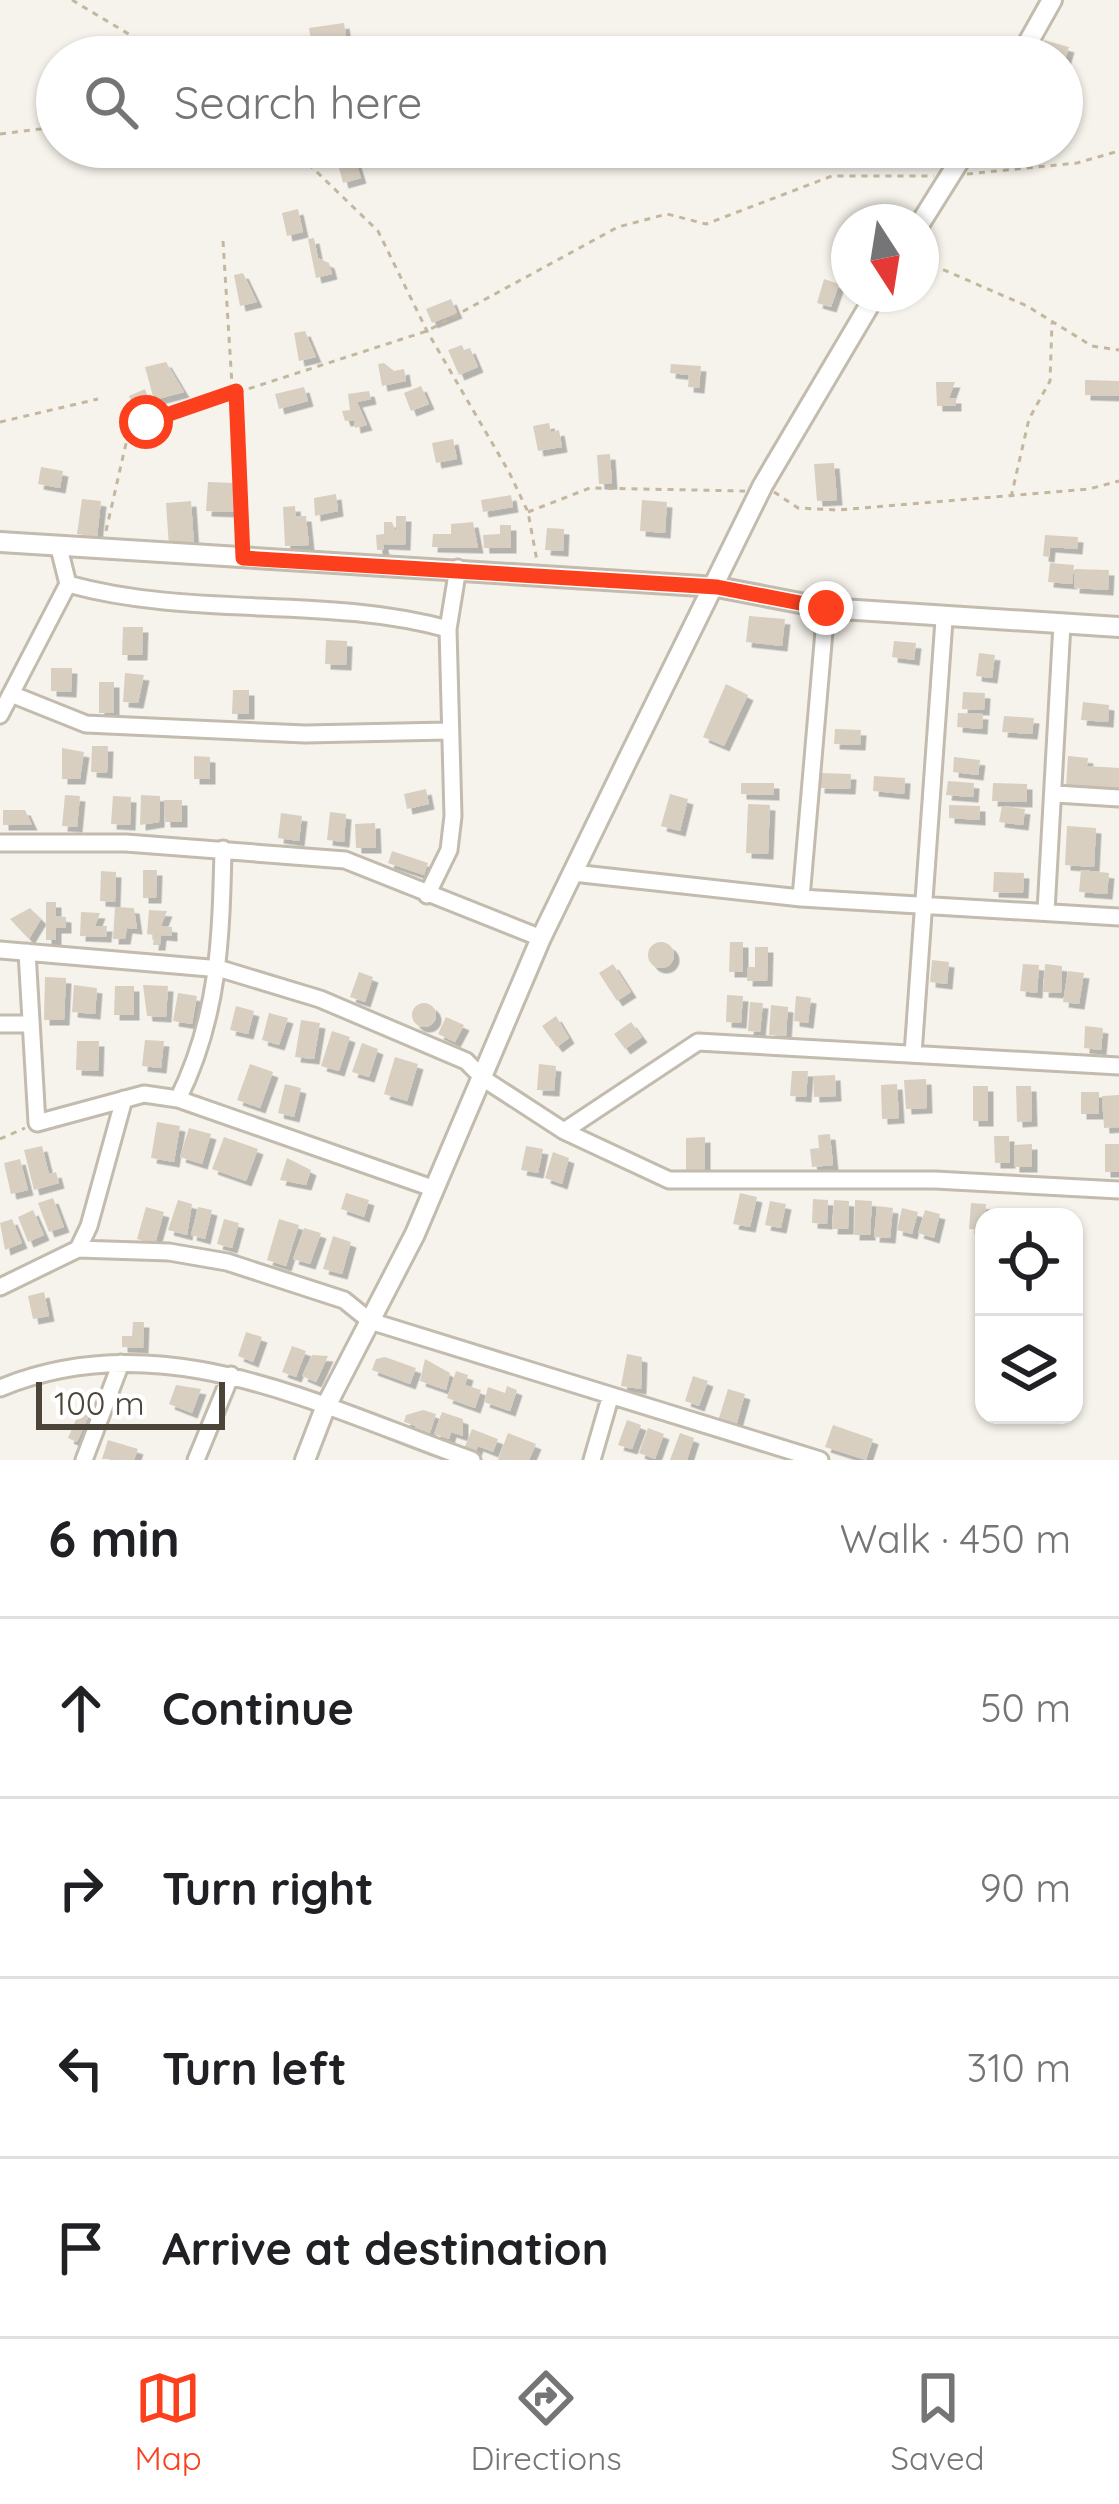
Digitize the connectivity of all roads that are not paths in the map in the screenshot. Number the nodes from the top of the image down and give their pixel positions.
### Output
1 (1052, 0) edge
2 (1032, 36) edge
3 (956, 168) edge
4 (933, 204) edge
5 (865, 312) edge
6 (0, 542) edge
7 (59, 548) junction
8 (458, 568) junction
9 (68, 584) junction
10 (717, 587) junction
11 (826, 608) junction
12 (944, 620) junction
13 (1063, 624) junction
14 (1119, 628) edge
15 (448, 629) junction
16 (11, 694) junction
17 (0, 715) edge
18 (448, 731) junction
19 (1056, 794) junction
20 (1119, 798) edge
21 (0, 843) edge
22 (223, 849) junction
23 (573, 873) junction
24 (427, 895) junction
25 (801, 898) junction
26 (924, 907) junction
27 (1046, 911) junction
28 (1119, 917) edge
29 (541, 938) junction
30 (1, 946) edge
31 (27, 952) junction
32 (221, 969) junction
33 (0, 1024) edge
34 (31, 1024) junction
35 (913, 1054) junction
36 (1119, 1066) edge
37 (484, 1079) junction
38 (124, 1099) junction
39 (178, 1100) junction
40 (564, 1131) junction
41 (435, 1189) junction
42 (1119, 1190) edge
43 (78, 1249) junction
44 (0, 1287) edge
45 (370, 1321) junction
46 (121, 1363) junction
47 (231, 1375) junction
48 (0, 1388) edge
49 (610, 1398) junction
50 (325, 1408) junction
51 (84, 1460) edge
52 (196, 1460) edge
53 (305, 1460) edge
54 (472, 1460) edge
55 (592, 1460) edge
56 (820, 1460) edge

1 - 2 street
3 - 4 street
5 - 10 street
6 - 7 street
7 - 8 street
7 - 9 street
8 - 10 street
8 - 15 street
9 - 15 street
9 - 16 street
10 - 11 street
10 - 23 street
11 - 12 street
11 - 25 street
12 - 13 street
12 - 26 street
13 - 14 street
13 - 19 street
15 - 18 street
16 - 17 street
16 - 18 street
18 - 24 street
19 - 20 street
19 - 27 street
21 - 22 street
22 - 24 street
22 - 32 street
23 - 25 street
23 - 29 street
24 - 29 street
25 - 26 street
26 - 27 street
26 - 35 street
27 - 28 street
29 - 37 street
30 - 31 street
31 - 32 street
31 - 34 street
32 - 37 street
32 - 39 street
33 - 34 street
34 - 38 street
35 - 36 street
35 - 40 street
37 - 40 street
37 - 41 street
38 - 39 street
38 - 43 street
39 - 41 street
40 - 42 street
41 - 45 street
43 - 44 street
43 - 45 street
45 - 49 street
45 - 50 street
46 - 47 street
46 - 48 street
46 - 51 street
47 - 50 street
47 - 52 street
49 - 55 street
49 - 56 street
50 - 53 street
50 - 54 street

